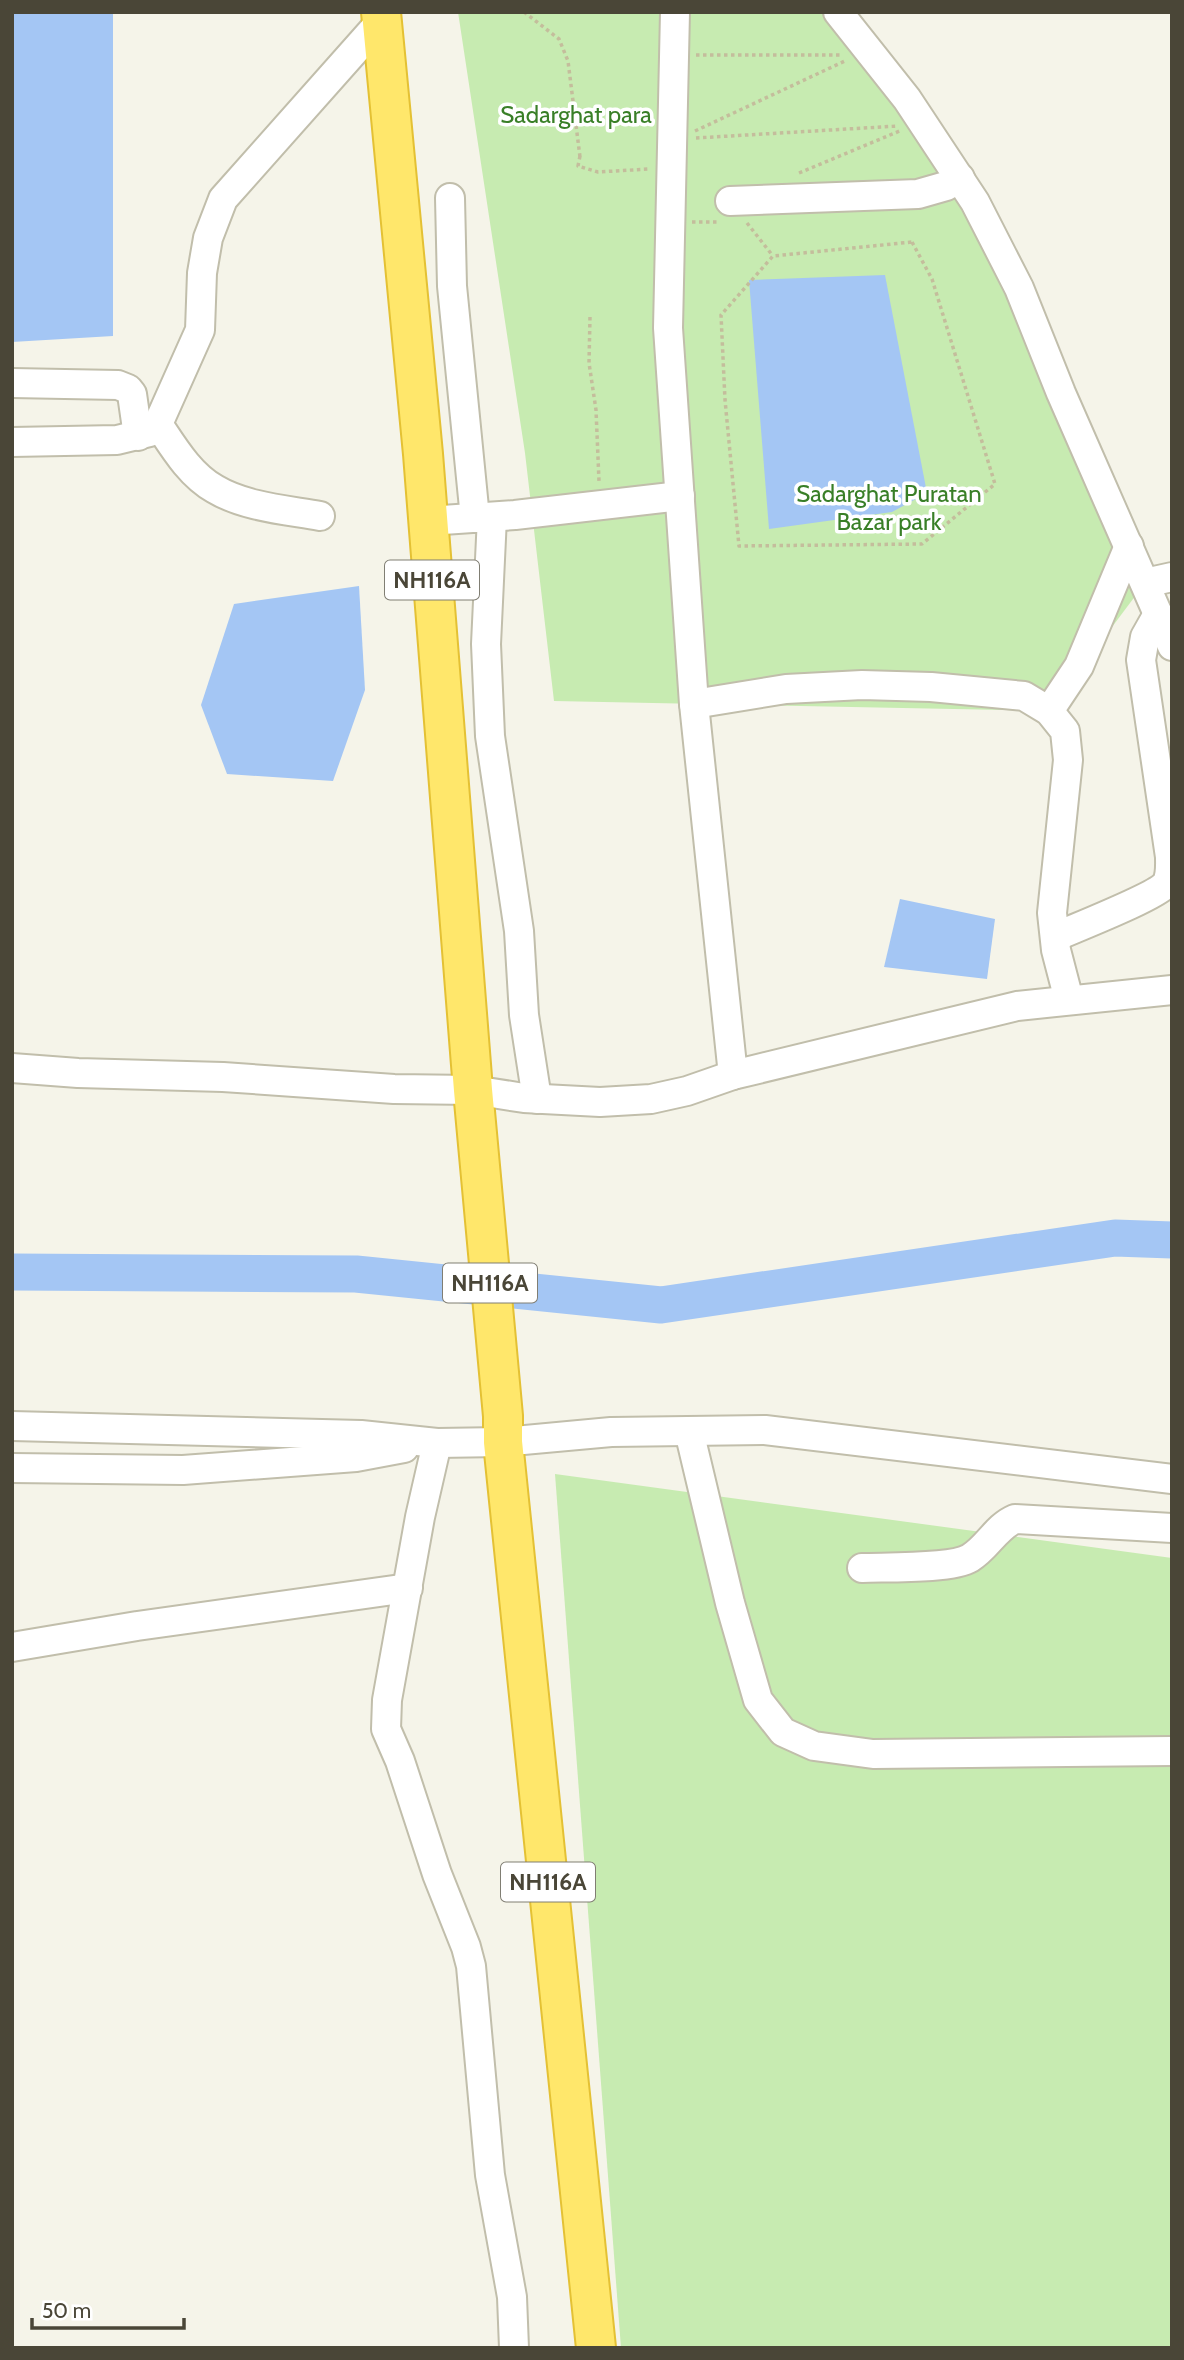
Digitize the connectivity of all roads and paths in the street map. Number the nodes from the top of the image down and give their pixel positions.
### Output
1 (524, 12) edge
2 (675, 12) edge
3 (838, 12) edge
4 (382, 16) edge
5 (674, 55) junction
6 (845, 55) dead end
7 (858, 55) dead end
8 (655, 169) dead end
9 (792, 176) dead end
10 (960, 178) junction
11 (450, 198) dead end
12 (730, 201) junction
13 (670, 222) junction
14 (773, 256) junction
15 (590, 317) dead end
16 (12, 383) edge
17 (148, 430) junction
18 (12, 442) edge
19 (680, 496) junction
20 (593, 506) junction
21 (320, 516) dead end
22 (484, 517) junction
23 (428, 521) junction
24 (1129, 546) junction
25 (1172, 577) edge
26 (1145, 583) junction
27 (1158, 614) junction
28 (1172, 646) edge
29 (694, 705) junction
30 (1049, 711) junction
31 (1055, 937) junction
32 (1172, 990) edge
33 (1069, 1000) junction
34 (12, 1068) edge
35 (733, 1076) junction
36 (472, 1090) junction
37 (537, 1099) junction
38 (16, 1429) edge
39 (503, 1429) junction
40 (689, 1431) junction
41 (430, 1443) junction
42 (12, 1468) edge
43 (1172, 1479) edge
44 (1172, 1528) edge
45 (862, 1568) dead end
46 (408, 1588) junction
47 (12, 1647) edge
48 (1172, 1751) edge
49 (514, 2348) edge
50 (596, 2348) edge

1 - 8 path
2 - 5 street
3 - 10 street
4 - 17 street
4 - 23 highway, NH116A
5 - 6 path
5 - 13 street
7 - 9 path
10 - 12 street
10 - 24 street
11 - 22 street
12 - 13 path
12 - 14 path
13 - 19 street
14 - 14 path
15 - 20 path
16 - 17 street
17 - 18 street
17 - 21 street
19 - 20 street
19 - 29 street
20 - 22 street
22 - 23 street
22 - 37 street
23 - 36 highway, NH116A
24 - 26 street
24 - 30 street
25 - 26 street
26 - 27 street
27 - 28 street
27 - 31 street
29 - 30 street
29 - 35 street
30 - 31 street
31 - 33 street
32 - 33 street
33 - 35 street
34 - 36 street
35 - 37 street
36 - 37 street
36 - 39 highway, NH116A
38 - 41 street
39 - 40 street
39 - 41 street
39 - 50 highway, NH116A
40 - 43 street
40 - 48 street
41 - 42 street
41 - 46 street
44 - 45 street
46 - 47 street
46 - 49 street

